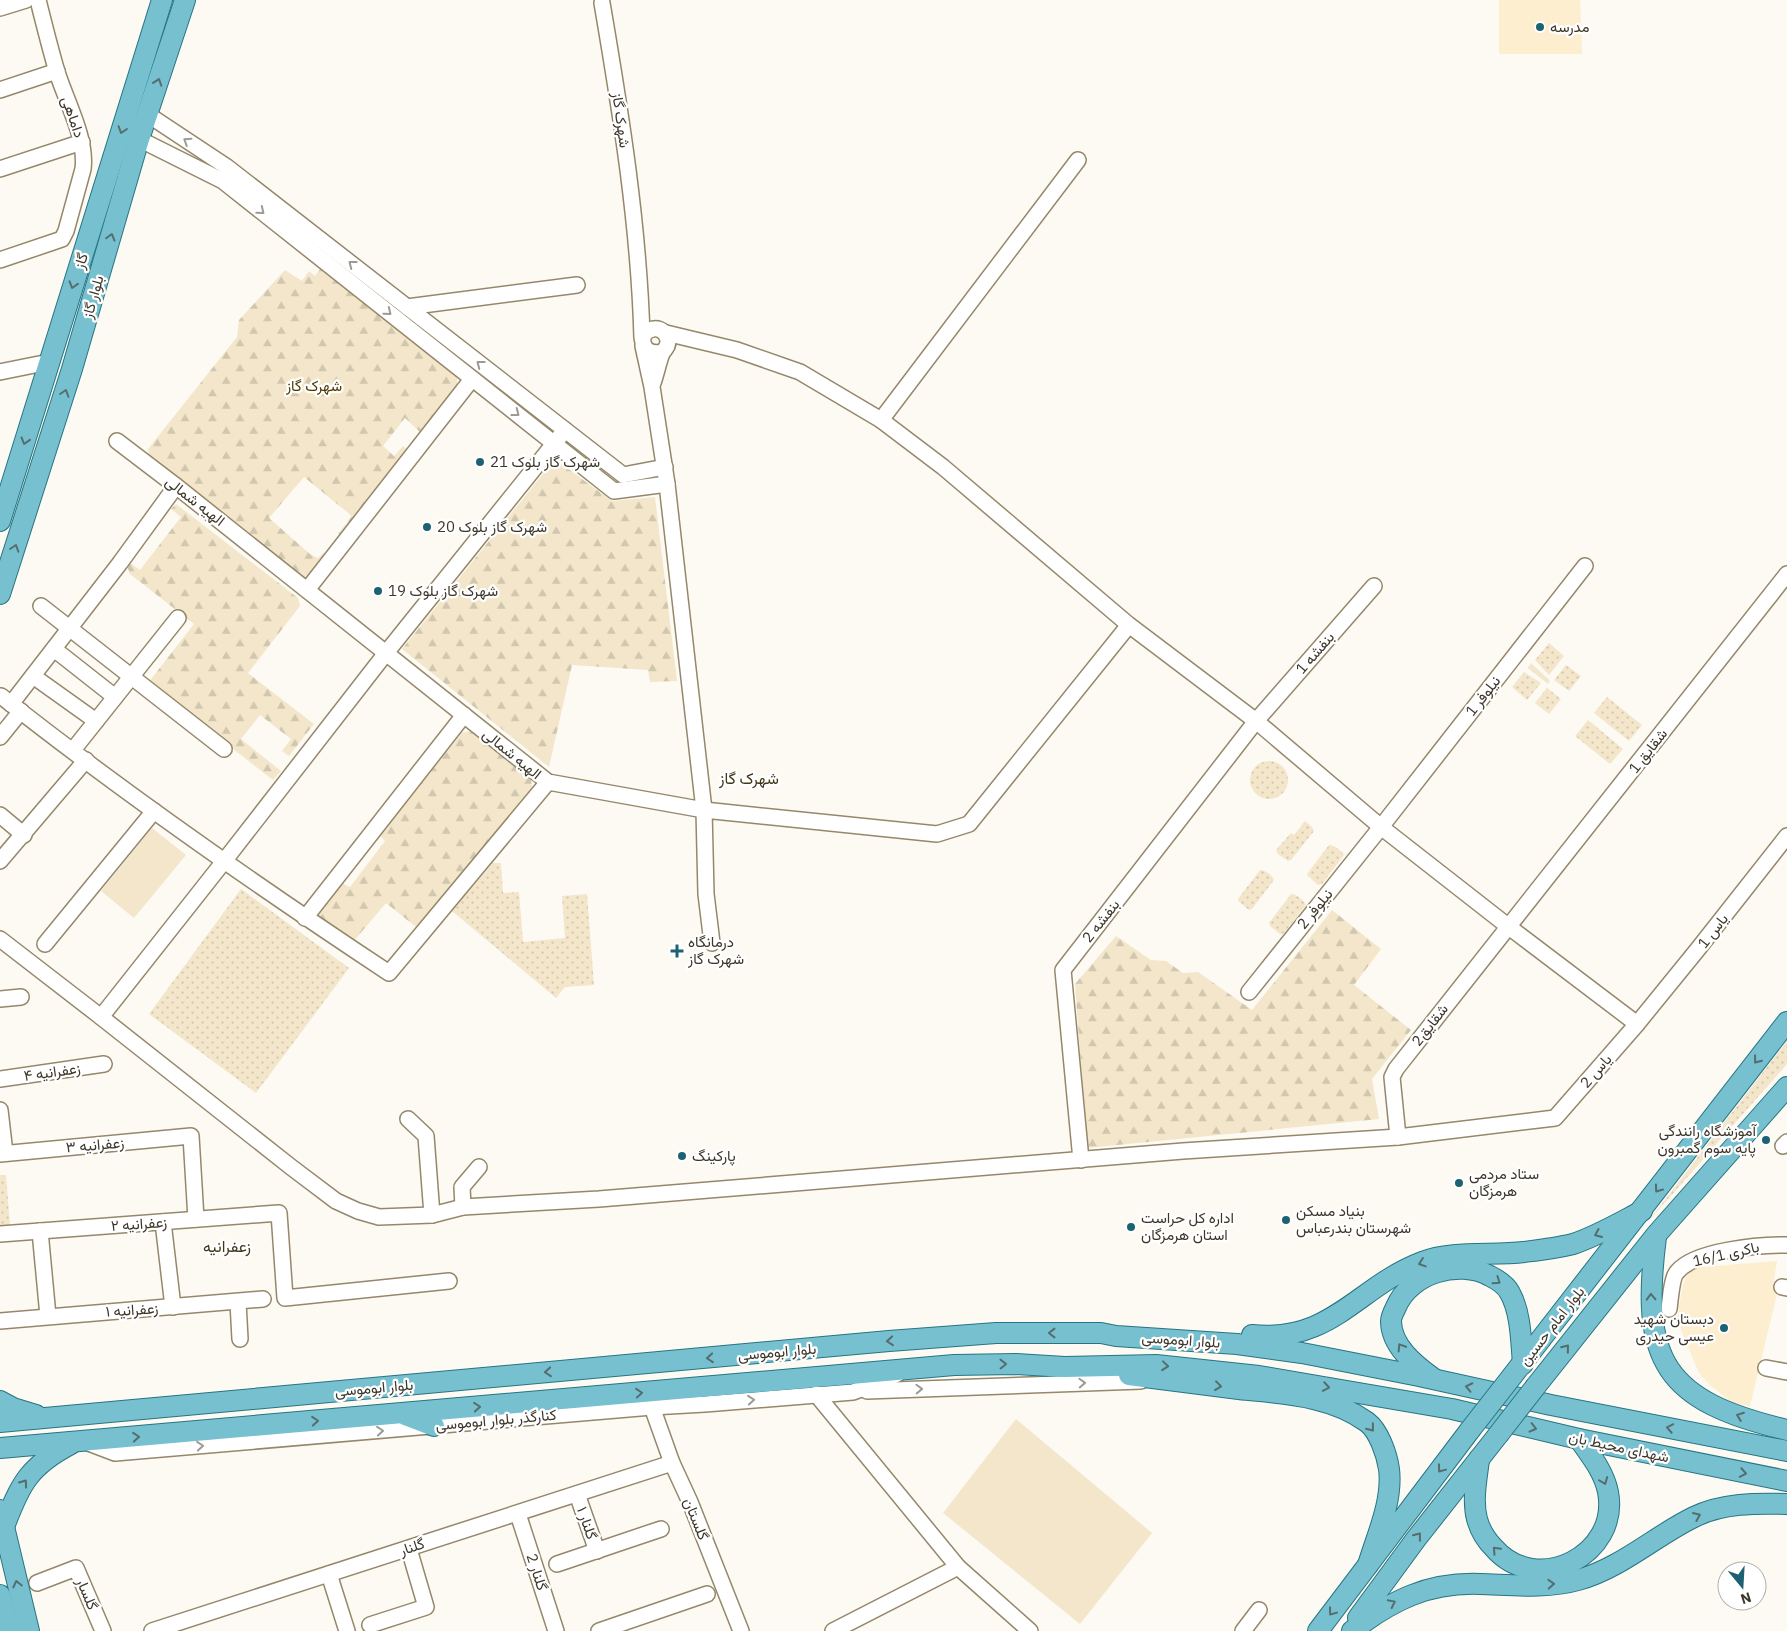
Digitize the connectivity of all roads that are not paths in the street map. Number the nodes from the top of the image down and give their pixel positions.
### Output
1 (26, 0) edge
2 (38, 0) edge
3 (162, 0) edge
4 (185, 0) edge
5 (602, 3) dead end
6 (0, 8) edge
7 (57, 71) junction
8 (0, 90) edge
9 (147, 114) junction
10 (139, 138) junction
11 (82, 142) junction
12 (1078, 160) dead end
13 (0, 168) edge
14 (225, 174) junction
15 (288, 224) junction
16 (0, 260) edge
17 (577, 285) dead end
18 (641, 297) junction
19 (407, 307) junction
20 (663, 340) junction
21 (643, 342) junction
22 (49, 362) junction
23 (72, 369) junction
24 (0, 372) edge
25 (472, 379) junction
26 (652, 387) junction
27 (881, 420) junction
28 (565, 430) junction
29 (117, 441) dead end
30 (555, 444) junction
31 (664, 468) junction
32 (667, 484) junction
33 (176, 486) junction
34 (0, 521) edge
35 (1585, 566) dead end
36 (1787, 574) edge
37 (1374, 586) dead end
38 (307, 590) junction
39 (0, 594) edge
40 (41, 606) dead end
41 (178, 618) dead end
42 (1129, 625) junction
43 (70, 628) junction
44 (54, 649) junction
45 (386, 652) junction
46 (32, 676) junction
47 (132, 676) junction
48 (115, 697) junction
49 (11, 704) edge
50 (464, 715) junction
51 (96, 720) junction
52 (1256, 721) junction
53 (0, 737) edge
54 (224, 749) dead end
55 (73, 750) junction
56 (86, 760) junction
57 (548, 782) junction
58 (704, 810) junction
59 (154, 811) junction
60 (0, 815) edge
61 (1381, 827) junction
62 (24, 834) junction
63 (1787, 836) edge
64 (225, 860) junction
65 (0, 861) edge
66 (305, 918) junction
67 (1509, 927) junction
68 (0, 939) edge
69 (712, 943) dead end
70 (45, 944) dead end
71 (1249, 992) dead end
72 (21, 997) dead end
73 (0, 999) edge
74 (101, 1016) junction
75 (1787, 1022) edge
76 (1638, 1024) junction
77 (104, 1064) dead end
78 (0, 1079) edge
79 (1787, 1087) edge
80 (0, 1110) edge
81 (408, 1119) dead end
82 (1398, 1137) junction
83 (2, 1154) edge
84 (1081, 1160) junction
85 (479, 1168) dead end
86 (463, 1207) junction
87 (1642, 1211) junction
88 (432, 1215) junction
89 (196, 1219) junction
90 (163, 1222) junction
91 (40, 1231) junction
92 (0, 1234) edge
93 (1656, 1235) junction
94 (1787, 1245) edge
95 (449, 1282) dead end
96 (263, 1299) dead end
97 (238, 1302) junction
98 (173, 1307) junction
99 (1669, 1309) dead end
100 (48, 1316) junction
101 (0, 1321) edge
102 (1100, 1333) junction
103 (240, 1339) dead end
104 (1065, 1367) junction
105 (1766, 1368) dead end
106 (906, 1369) junction
107 (1518, 1370) junction
108 (1787, 1372) edge
109 (1169, 1380) junction
110 (1437, 1380) junction
111 (853, 1392) junction
112 (816, 1394) junction
113 (0, 1401) edge
114 (1551, 1405) joint
115 (652, 1407) junction
116 (1452, 1409) joint
117 (400, 1413) junction
118 (43, 1417) junction
119 (0, 1422) edge
120 (262, 1425) junction
121 (434, 1426) junction
122 (1787, 1430) edge
123 (290, 1438) junction
124 (1579, 1440) junction
125 (80, 1442) junction
126 (0, 1448) edge
127 (1787, 1451) edge
128 (1480, 1459) junction
129 (672, 1463) junction
130 (1787, 1481) edge
131 (578, 1494) junction
132 (1787, 1504) edge
133 (518, 1514) junction
134 (2, 1518) edge
135 (661, 1529) dead end
136 (409, 1549) junction
137 (597, 1551) junction
138 (557, 1564) dead end
139 (1368, 1565) junction
140 (958, 1567) junction
141 (329, 1574) junction
142 (37, 1583) dead end
143 (707, 1594) dead end
144 (0, 1595) edge
145 (1259, 1610) dead end
146 (370, 1625) dead end
147 (9, 1631) edge
148 (29, 1631) edge
149 (103, 1631) edge
150 (152, 1631) edge
151 (347, 1631) edge
152 (556, 1631) edge
153 (599, 1631) edge
154 (741, 1631) edge
155 (833, 1631) edge
156 (1030, 1631) edge
157 (1243, 1631) edge
158 (1318, 1631) edge
159 (1347, 1631) edge
160 (1352, 1631) edge

1 - 6 street
2 - 7 street, داماهی
3 -> 22 main road, گاز
9 -> 4 main road, بلوار گاز
5 - 18 street, شهرک گاز
7 - 8 street
7 - 11 street, داماهی
9 - 10 main road, بلوار گاز
14 -> 9 street
10 - 14 street
23 -> 10 main road, بلوار گاز
11 - 13 street
11 - 16 street, داماهی
12 - 27 street
14 - 15 street
19 -> 15 street
15 -> 25 street
17 - 19 street
18 - 20 street
18 - 21 street, شهرک گاز
28 -> 19 street
20 - 21 street
20 - 21 street
20 - 26 street
20 - 27 street
21 - 26 street, شهرک گاز
22 - 23 main road
22 - 24 street
22 -> 34 main road, گاز
39 -> 23 main road, بلوار گاز
25 -> 30 street
25 - 38 street
26 - 31 street, شهرک گاز
27 - 42 street
28 - 30 street
28 - 31 street
29 - 33 street, الهیه شمالی
30 - 32 street
30 - 45 street
31 - 32 street, شهرک گاز
32 - 58 street
33 - 38 street, الهیه شمالی
33 - 43 street
35 - 61 street, نیلوفر 1
36 - 67 street, شقایق 1
37 - 52 street, بنفشه 1
38 - 45 street, الهیه شمالی
40 - 43 street
41 - 47 street
42 - 52 street
42 - 58 street, الهیه شمالی
43 - 44 street
43 - 47 street
44 - 46 street
44 - 48 street
45 - 50 street, الهیه شمالی
45 - 64 street
46 - 49 street
46 - 51 street
47 - 48 street
47 - 54 street
48 - 51 street
49 - 53 street
49 - 55 street
50 - 57 street, الهیه شمالی
50 - 66 street
51 - 55 street
52 - 61 street
52 - 84 street, بنفشه 2
55 - 56 street
56 - 59 street
56 - 62 street
57 - 58 street, الهیه شمالی
57 - 66 street
58 - 69 street
59 - 64 street
59 - 70 street
60 - 62 street
61 - 67 street
61 - 71 street, نیلوفر 2
62 - 65 street
63 - 76 street, یاس 1
64 - 66 street
64 - 74 street
67 - 76 street
67 - 82 street, شقایق2
68 - 74 street
72 - 73 street
74 - 88 street
75 -> 87 main road, بلوار امام حسین
76 - 82 street, یاس 2
77 - 78 street, زعفرانیه ۴
79 - 93 main road, بلوار امام حسین
80 - 83 street
81 - 88 street
82 - 84 street
83 - 89 street, زعفرانیه ۳
84 - 86 street
85 - 86 street
86 - 88 street
87 -> 102 main road
87 - 107 main road, بلوار امام حسین
89 - 90 street, زعفرانیه ۲
89 - 95 street, زعفرانیه ۲
90 - 91 street, زعفرانیه ۲
90 - 98 street
91 - 92 street, زعفرانیه ۲
91 - 100 street
122 -> 93 main road
128 -> 93 main road, بلوار امام حسین, bridge
94 - 99 street, باکری 16/1
96 - 97 street, زعفرانیه ۱
97 - 98 street, زعفرانیه ۱
97 - 103 street
98 - 100 street, زعفرانیه ۱
100 - 101 street, زعفرانیه ۱
102 - 110 main road, بلوار ابوموسی
102 -> 118 main road, بلوار ابوموسی
106 -> 104 main road, بلوار ابوموسی
104 - 109 main road
104 -> 116 main road, بلوار ابوموسی
105 - 108 street
106 - 111 street, کنارگذر بلوار ابوموسی
117 -> 106 main road, بلوار ابوموسی
110 -> 107 main road
107 -> 139 main road, بلوار امام حسین, bridge
111 -> 109 street
109 -> 139 main road
114 -> 110 main road, بلوار ابوموسی
111 - 112 street, کنارگذر بلوار ابوموسی
115 -> 112 street, کنارگذر بلوار ابوموسی
112 - 140 street
113 - 118 main road
127 -> 114 main road, شهدای محیط بان
115 - 121 street, کنارگذر بلوار ابوموسی
115 - 129 street, گلستان
116 -> 124 main road, شهدای محیط بان
120 -> 117 main road, بلوار ابوموسی
117 - 121 main road
118 - 119 main road, بلوار ابوموسی
120 - 123 main road
125 -> 120 main road, بلوار ابوموسی
123 -> 121 street, کنارگذر بلوار ابوموسی
125 -> 123 street, کنارگذر بلوار ابوموسی
124 -> 128 main road
124 -> 130 main road, شهدای محیط بان
125 - 126 main road, بلوار ابوموسی
134 -> 125 main road
159 -> 128 main road, بلوار امام حسین
129 - 131 street, گلنار
129 - 154 street, گلستان
131 - 133 street, گلنار
131 - 137 street, گلنار ۱
160 -> 132 main road
133 - 136 street, گلنار
133 - 152 street, گلنار 2
148 -> 134 main road
135 - 137 street
136 - 141 street, گلنار
136 - 146 street
137 - 138 street
139 -> 158 main road, بلوار امام حسین
140 - 155 street
140 - 156 street
141 - 150 street, گلنار
141 - 151 street
142 - 149 street, گلسار
143 - 153 street
144 - 147 main road
145 - 157 street

